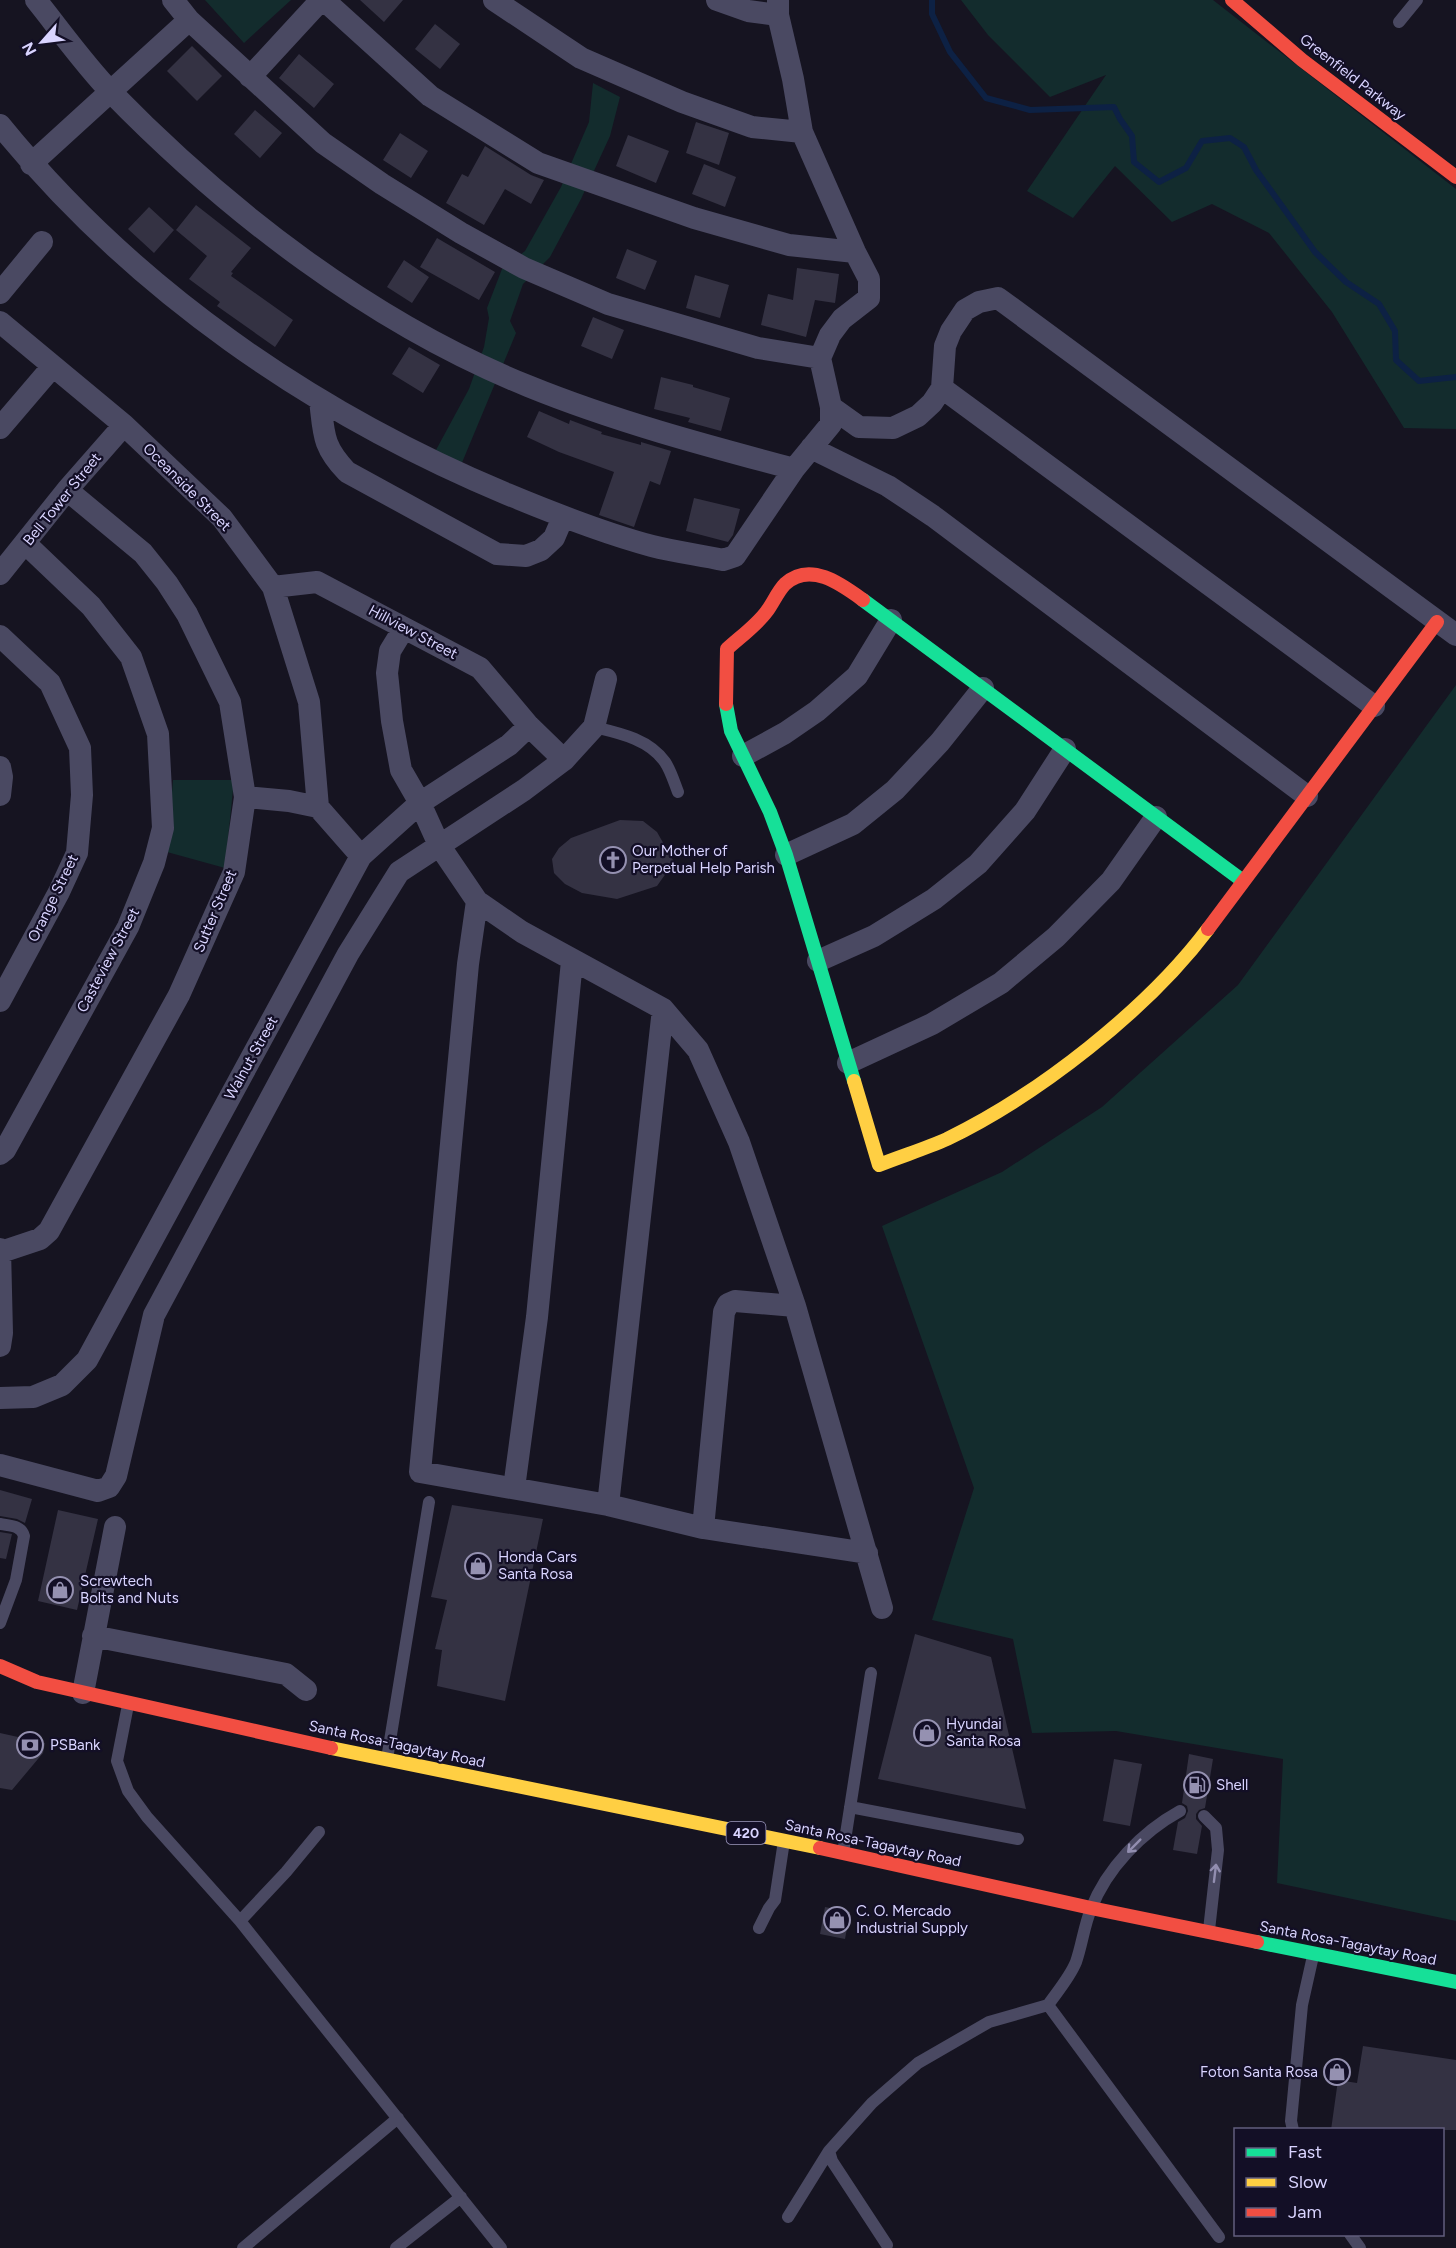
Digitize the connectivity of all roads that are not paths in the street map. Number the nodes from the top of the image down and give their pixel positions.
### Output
1 (36, 0) edge
2 (173, 0) edge
3 (323, 0) edge
4 (494, 0) edge
5 (717, 0) edge
6 (1232, 0) edge
7 (1416, 0) edge
8 (778, 8) edge
9 (189, 20) junction
10 (1399, 22) dead end
11 (250, 78) junction
12 (109, 91) junction
13 (0, 125) edge
14 (802, 132) junction
15 (32, 164) junction
16 (1456, 177) edge
17 (42, 242) dead end
18 (855, 252) junction
19 (0, 293) edge
20 (0, 322) edge
21 (820, 358) junction
22 (53, 366) junction
23 (942, 388) junction
24 (320, 400) junction
25 (831, 407) junction
26 (124, 425) junction
27 (0, 428) edge
28 (811, 448) junction
29 (794, 469) junction
30 (67, 490) junction
31 (563, 517) junction
32 (26, 544) junction
33 (0, 574) edge
34 (273, 587) junction
35 (891, 620) junction
36 (1437, 622) junction
37 (404, 628) junction
38 (1456, 635) edge
39 (0, 636) edge
40 (606, 679) dead end
41 (983, 688) junction
42 (1374, 706) junction
43 (529, 726) junction
44 (594, 727) junction
45 (1065, 749) junction
46 (743, 756) junction
47 (564, 760) junction
48 (0, 767) edge
49 (678, 792) dead end
50 (0, 795) edge
51 (1306, 796) junction
52 (245, 797) junction
53 (420, 803) junction
54 (318, 807) junction
55 (1156, 817) junction
56 (439, 845) junction
57 (786, 855) junction
58 (361, 856) junction
59 (1243, 881) junction
60 (477, 901) junction
61 (572, 961) junction
62 (818, 961) junction
63 (0, 1000) edge
64 (663, 1009) junction
65 (848, 1063) junction
66 (0, 1154) edge
67 (0, 1251) edge
68 (795, 1306) junction
69 (0, 1346) edge
70 (0, 1398) edge
71 (0, 1465) edge
72 (514, 1488) junction
73 (429, 1502) dead end
74 (608, 1505) junction
75 (0, 1524) edge
76 (115, 1527) dead end
77 (703, 1528) junction
78 (867, 1553) junction
79 (882, 1608) dead end
80 (0, 1623) edge
81 (93, 1636) junction
82 (0, 1666) edge
83 (872, 1673) dead end
84 (36, 1682) junction
85 (9, 1683) dead end
86 (306, 1690) dead end
87 (83, 1693) junction
88 (128, 1704) junction
89 (387, 1760) junction
90 (850, 1807) junction
91 (1180, 1811) dead end
92 (1204, 1816) dead end
93 (319, 1832) dead end
94 (1018, 1839) dead end
95 (784, 1841) junction
96 (843, 1853) junction
97 (1091, 1908) junction
98 (240, 1921) junction
99 (759, 1928) dead end
100 (1208, 1931) junction
101 (1313, 1954) junction
102 (1456, 1982) edge
103 (1048, 2005) junction
104 (398, 2118) junction
105 (1293, 2128) edge
106 (829, 2151) junction
107 (461, 2197) junction
108 (788, 2217) dead end
109 (1351, 2236) edge
110 (1219, 2237) dead end
111 (887, 2245) dead end
112 (243, 2248) edge
113 (396, 2248) edge
114 (501, 2248) edge
115 (1360, 2248) edge

1 - 12 street
2 - 9 street
3 - 11 street
3 - 18 street
4 - 14 street
5 - 8 street
6 - 16 street, Greenfield Parkway
7 - 10 lane
8 - 14 street
9 - 11 street
9 - 12 street
11 - 21 street
12 - 15 street
12 - 29 street
13 - 15 street
14 - 18 street
15 - 24 street
17 - 19 street
18 - 21 street
20 - 22 street, Oceanside Street
21 - 25 street
22 - 26 street, Oceanside Street
22 - 27 street
23 - 25 street
23 - 36 street
23 - 42 street
24 - 31 street
24 - 31 street
25 - 28 street
26 - 30 street, Bell Tower Street
26 - 34 street, Oceanside Street
28 - 29 street
28 - 51 street
29 - 31 street
30 - 32 street, Bell Tower Street
30 - 52 street, Sutter Street
32 - 33 street, Bell Tower Street
32 - 66 street, Casteview Street
34 - 37 street, Hillview Street
34 - 54 street, Oceanside Street
35 - 41 street
35 - 46 street
35 - 46 street
36 - 38 street
36 - 42 street
37 - 43 street, Hillview Street
37 - 53 street
39 - 63 street, Orange Street
40 - 44 street
41 - 45 street
41 - 57 street
42 - 51 street
43 - 47 street, Hillview Street
43 - 53 street, Walnut Street
44 - 47 street
44 - 49 lane
45 - 55 street
45 - 62 street
46 - 57 street
47 - 56 street
48 - 50 street
51 - 59 street
52 - 54 street
52 - 67 street, Sutter Street
53 - 56 street
53 - 58 street, Walnut Street
54 - 58 street
55 - 59 street
55 - 65 street
56 - 60 street
56 - 71 street
57 - 62 street
58 - 70 street, Walnut Street
59 - 65 street
60 - 61 street
60 - 72 street
61 - 64 street
61 - 72 street
62 - 65 street
64 - 68 street
64 - 74 street
67 - 69 street
68 - 77 street
68 - 78 street
72 - 74 street
73 - 89 lane
74 - 77 street
75 - 80 lane
76 - 81 street
77 - 78 street
78 - 79 street
81 - 86 street
81 - 87 street
82 - 84 street, Santa Rosa-Tagaytay Road / 420
83 - 90 lane
84 - 85 street, Santa Rosa-Tagaytay Road / 420
84 - 87 street, Santa Rosa-Tagaytay Road / 420
87 - 88 street, Santa Rosa-Tagaytay Road / 420
88 - 89 street, Santa Rosa-Tagaytay Road / 420
88 - 98 lane
89 - 95 street, Santa Rosa-Tagaytay Road / 420
90 - 94 lane
90 - 96 lane
91 -> 97 lane
100 -> 92 lane
93 - 98 lane
95 - 96 street, Santa Rosa-Tagaytay Road / 420
95 - 99 lane
96 - 97 street, Santa Rosa-Tagaytay Road / 420
97 - 100 street, Santa Rosa-Tagaytay Road / 420
97 - 103 lane
98 - 104 lane
100 - 101 street, Santa Rosa-Tagaytay Road / 420
101 - 102 street, Santa Rosa-Tagaytay Road / 420
101 - 105 lane
103 - 106 lane
103 - 110 lane
104 - 107 lane
104 - 112 lane
106 - 108 lane
106 - 111 lane
107 - 113 lane
107 - 114 lane
109 - 115 lane

